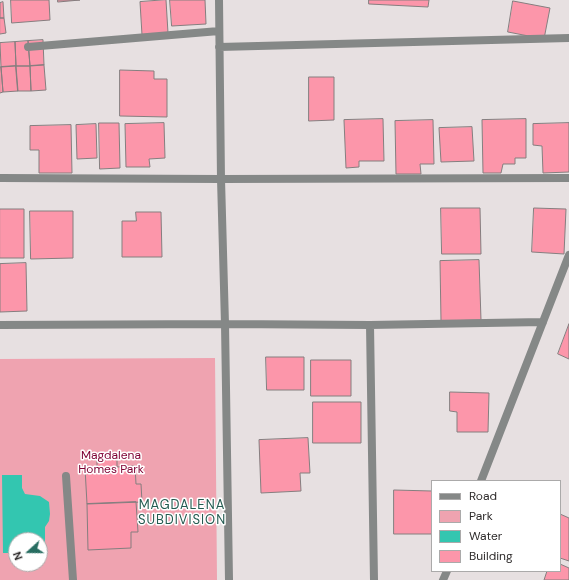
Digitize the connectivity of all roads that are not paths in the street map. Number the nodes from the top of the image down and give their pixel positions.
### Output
1 (219, 0) edge
2 (219, 31) junction
3 (569, 38) edge
4 (28, 47) dead end
5 (220, 47) junction
6 (0, 178) edge
7 (221, 178) junction
8 (569, 178) edge
9 (569, 256) edge
10 (543, 322) junction
11 (225, 324) junction
12 (0, 325) edge
13 (370, 325) junction
14 (66, 476) dead end
15 (481, 480) edge
16 (73, 580) edge
17 (229, 580) edge
18 (374, 580) edge

1 - 2 street
2 - 4 street
2 - 5 street
3 - 5 street
5 - 7 street
6 - 7 street
7 - 8 street
7 - 11 street
9 - 10 street
10 - 13 street
10 - 15 street
11 - 12 street
11 - 13 street
11 - 17 street
13 - 18 street
14 - 16 street

